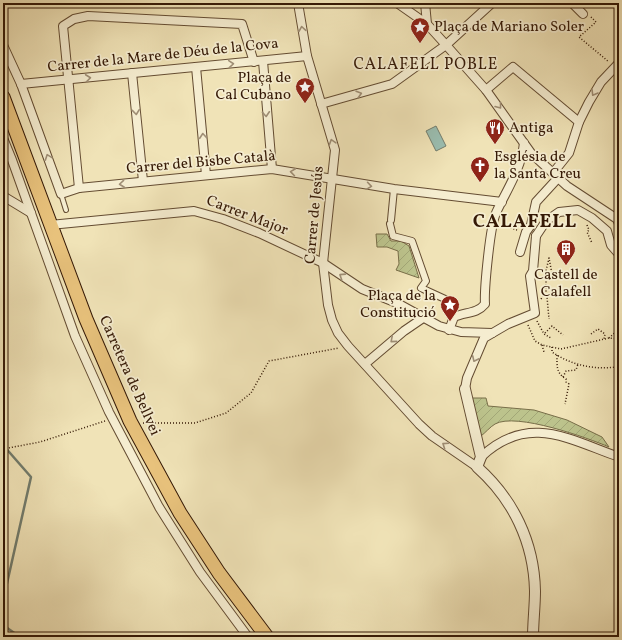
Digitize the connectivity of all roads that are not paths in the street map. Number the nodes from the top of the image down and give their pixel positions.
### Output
1 (298, 3) edge
2 (397, 3) edge
3 (425, 3) edge
4 (492, 3) edge
5 (572, 3) edge
6 (587, 16) road end
7 (427, 24) junction
8 (3, 45) edge
9 (446, 45) junction
10 (307, 56) junction
11 (263, 61) junction
12 (254, 62) junction
13 (617, 65) edge
14 (196, 67) junction
15 (132, 73) junction
16 (67, 80) junction
17 (22, 84) junction
18 (486, 90) junction
19 (4, 101) edge
20 (321, 104) junction
21 (579, 122) junction
22 (3, 138) edge
23 (524, 143) junction
24 (272, 169) junction
25 (206, 175) junction
26 (556, 176) junction
27 (331, 180) junction
28 (143, 181) junction
29 (78, 188) junction
30 (394, 189) junction
31 (61, 194) junction
32 (3, 196) edge
33 (502, 202) junction
34 (66, 210) dead end
35 (31, 213) junction
36 (619, 224) edge
37 (50, 225) junction
38 (526, 232) junction
39 (536, 236) junction
40 (520, 252) dead end
41 (619, 252) edge
42 (323, 263) junction
43 (454, 317) junction
44 (423, 318) junction
45 (449, 330) junction
46 (492, 333) junction
47 (365, 364) junction
48 (465, 389) joint
49 (619, 457) edge
50 (481, 458) junction
51 (477, 467) junction
52 (248, 637) edge
53 (267, 637) edge
54 (533, 637) edge

10 -> 1 street, Carrer de Jesús
2 - 7 street
3 - 7 street
4 - 9 street
5 - 6 street
7 - 9 street
8 - 17 street
9 - 18 street
20 -> 9 street
10 - 11 street, Carrer de la Mare de Déu de la Cova
10 - 20 street, Carrer de Jesús
11 - 12 street, Carrer de la Mare de Déu de la Cova
11 -> 24 street
14 -> 12 street, Carrer de la Mare de Déu de la Cova
12 - 16 street
13 -> 21 street
14 - 15 street, Carrer de la Mare de Déu de la Cova
25 -> 14 street
16 -> 15 street, Carrer de la Mare de Déu de la Cova
15 -> 28 street
16 - 17 street, Carrer de la Mare de Déu de la Cova
16 - 29 street
31 -> 17 street
18 - 21 street
18 -> 23 street
19 - 37 main road, Carretera de Bellvei
27 -> 20 street, Carrer de Jesús
21 - 26 street
22 - 35 street
23 - 26 street
23 - 33 street
24 - 25 street, Carrer del Bisbe Català
27 -> 24 street, Carrer del Bisbe Català
25 - 28 street, Carrer del Bisbe Català
26 - 36 street
26 - 38 street
27 -> 30 street, Carrer del Bisbe Català
27 - 42 street, Carrer de Jesús
28 -> 29 street, Carrer del Bisbe Català
29 - 31 street, Carrer del Bisbe Català
30 - 33 street, Carrer del Bisbe Català
30 - 43 street
31 - 34 lane
32 - 35 street
33 - 43 street
35 - 52 street
37 - 42 street, Carrer Major
37 - 53 main road, Carretera de Bellvei
38 - 39 street
38 - 40 street
39 - 41 street
39 - 46 street
44 -> 42 street, Carrer Major
42 - 47 street, Carrer de Jesús
43 - 45 street
44 - 45 street, Carrer Major
44 -> 47 street
45 - 46 street
46 -> 48 street
51 -> 47 street, Carrer de Jesús
48 - 50 street
49 - 50 street
50 - 51 street
51 - 54 street

